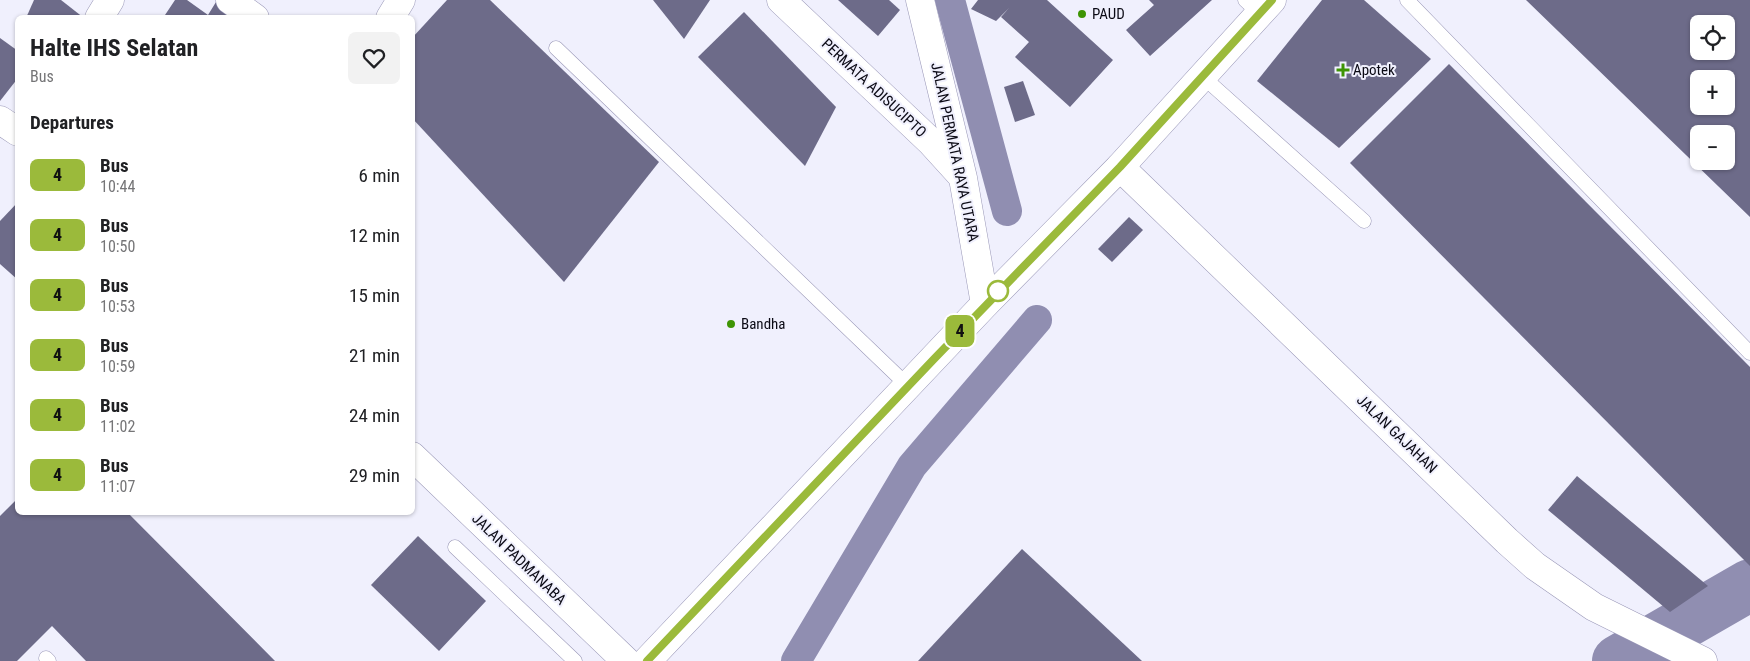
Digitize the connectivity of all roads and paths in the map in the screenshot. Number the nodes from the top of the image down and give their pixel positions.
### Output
1 (110, 0) edge
2 (230, 0) edge
3 (401, 0) edge
4 (781, 0) edge
5 (920, 0) edge
6 (1406, 0) edge
7 (1259, 4) edge
8 (101, 15) edge
9 (251, 15) edge
10 (392, 15) edge
11 (556, 48) dead end
12 (1202, 76) junction
13 (0, 120) edge
14 (15, 130) edge
15 (1120, 167) junction
16 (964, 178) junction
17 (1364, 221) dead end
18 (986, 304) junction
19 (1750, 353) edge
20 (908, 386) junction
21 (415, 459) edge
22 (455, 547) dead end
23 (1693, 656) edge
24 (575, 661) edge
25 (626, 661) edge
26 (647, 661) edge

1 - 8 main road
2 - 9 main road
3 - 10 main road
4 - 16 main road, PERMATA ADISUCIPTO
5 - 16 main road, JALAN PERMATA RAYA UTARA
6 - 19 lane
7 - 12 main road
11 - 20 lane
12 - 15 main road
12 - 17 lane
13 - 14 main road
15 - 18 main road
15 - 23 main road, JALAN GAJAHAN
16 - 18 main road, JALAN PERMATA RAYA UTARA
18 - 20 main road
20 - 26 main road
21 - 25 main road, JALAN PADMANABA
22 - 24 lane

